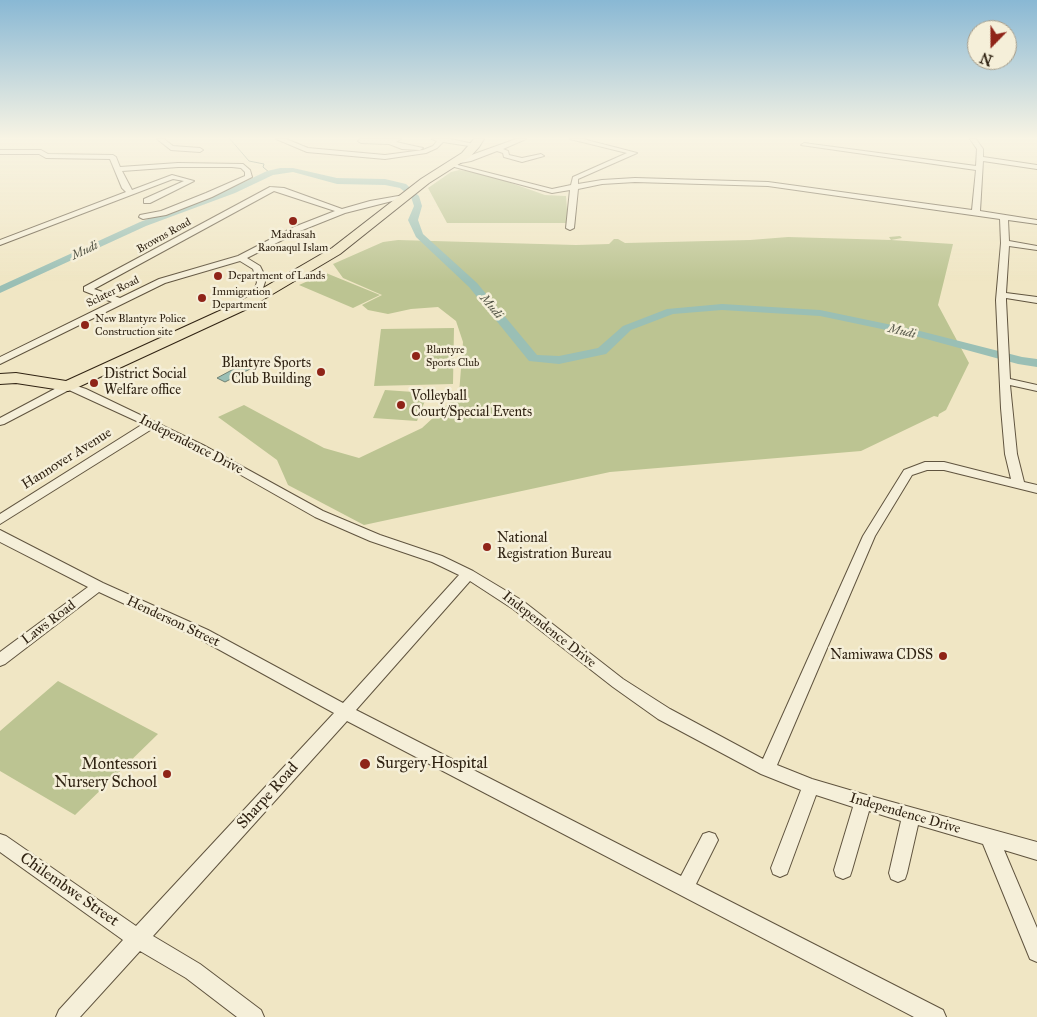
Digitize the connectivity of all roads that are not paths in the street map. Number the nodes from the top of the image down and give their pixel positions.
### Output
1 (126, 186) edge
2 (148, 186) edge
3 (178, 186) edge
4 (228, 186) edge
5 (418, 186) edge
6 (531, 186) edge
7 (586, 186) edge
8 (792, 186) edge
9 (978, 186) edge
10 (572, 189) junction
11 (131, 193) junction
12 (406, 196) junction
13 (147, 201) dead end
14 (342, 211) junction
15 (976, 214) junction
16 (142, 217) dead end
17 (1004, 218) junction
18 (1037, 222) edge
19 (570, 228) dead end
20 (0, 243) edge
21 (1005, 243) junction
22 (1037, 248) edge
23 (241, 258) junction
24 (1000, 295) junction
25 (256, 298) junction
26 (1037, 300) edge
27 (118, 301) junction
28 (0, 361) edge
29 (0, 379) edge
30 (1005, 381) junction
31 (68, 386) junction
32 (1037, 388) edge
33 (0, 422) edge
34 (151, 424) junction
35 (1019, 485) junction
36 (1037, 489) edge
37 (0, 520) edge
38 (0, 534) edge
39 (468, 574) junction
40 (98, 586) junction
41 (0, 660) edge
42 (345, 712) junction
43 (767, 768) junction
44 (811, 786) junction
45 (863, 802) junction
46 (910, 816) junction
47 (990, 839) junction
48 (709, 840) dead end
49 (0, 842) edge
50 (1037, 851) edge
51 (780, 868) dead end
52 (842, 870) dead end
53 (898, 873) dead end
54 (685, 887) junction
55 (138, 939) junction
56 (1037, 952) edge
57 (66, 1017) edge
58 (254, 1017) edge
59 (936, 1017) edge

1 - 11 street
2 - 11 street
3 - 13 street
4 - 16 street
5 - 12 highway
6 - 10 street
7 - 10 street
8 - 15 street
9 - 15 street
10 - 19 street
11 - 20 street
12 - 14 street, Sclater Road
12 - 25 highway
14 - 23 street, Sclater Road
14 - 27 street, Browns Road
15 - 17 street
17 - 18 street
17 - 21 street
21 - 22 street
21 - 24 street
23 - 25 street
23 - 27 street, Sclater Road
24 - 26 street
24 - 30 street
25 - 31 highway
27 - 28 street, Sclater Road
29 - 31 highway
30 - 32 street
30 - 35 street
31 - 33 street
31 - 34 street, Independence Drive
34 - 37 street, Hannover Avenue
34 - 39 street, Independence Drive
35 - 36 street
35 - 43 street
38 - 40 street, Henderson Street
39 - 42 street, Sharpe Road
39 - 43 street, Independence Drive
40 - 41 street, Laws Road
40 - 42 street, Henderson Street
42 - 54 street, Henderson Street
42 - 55 street, Sharpe Road
43 - 44 street, Independence Drive
44 - 45 street, Independence Drive
44 - 51 street
45 - 46 street, Independence Drive
45 - 52 street
46 - 47 street, Independence Drive
46 - 53 street
47 - 50 street, Independence Drive
47 - 56 street
48 - 54 street
49 - 55 street, Chilembwe Street
54 - 59 street, Henderson Street
55 - 57 street, Sharpe Road
55 - 58 street, Chilembwe Street

